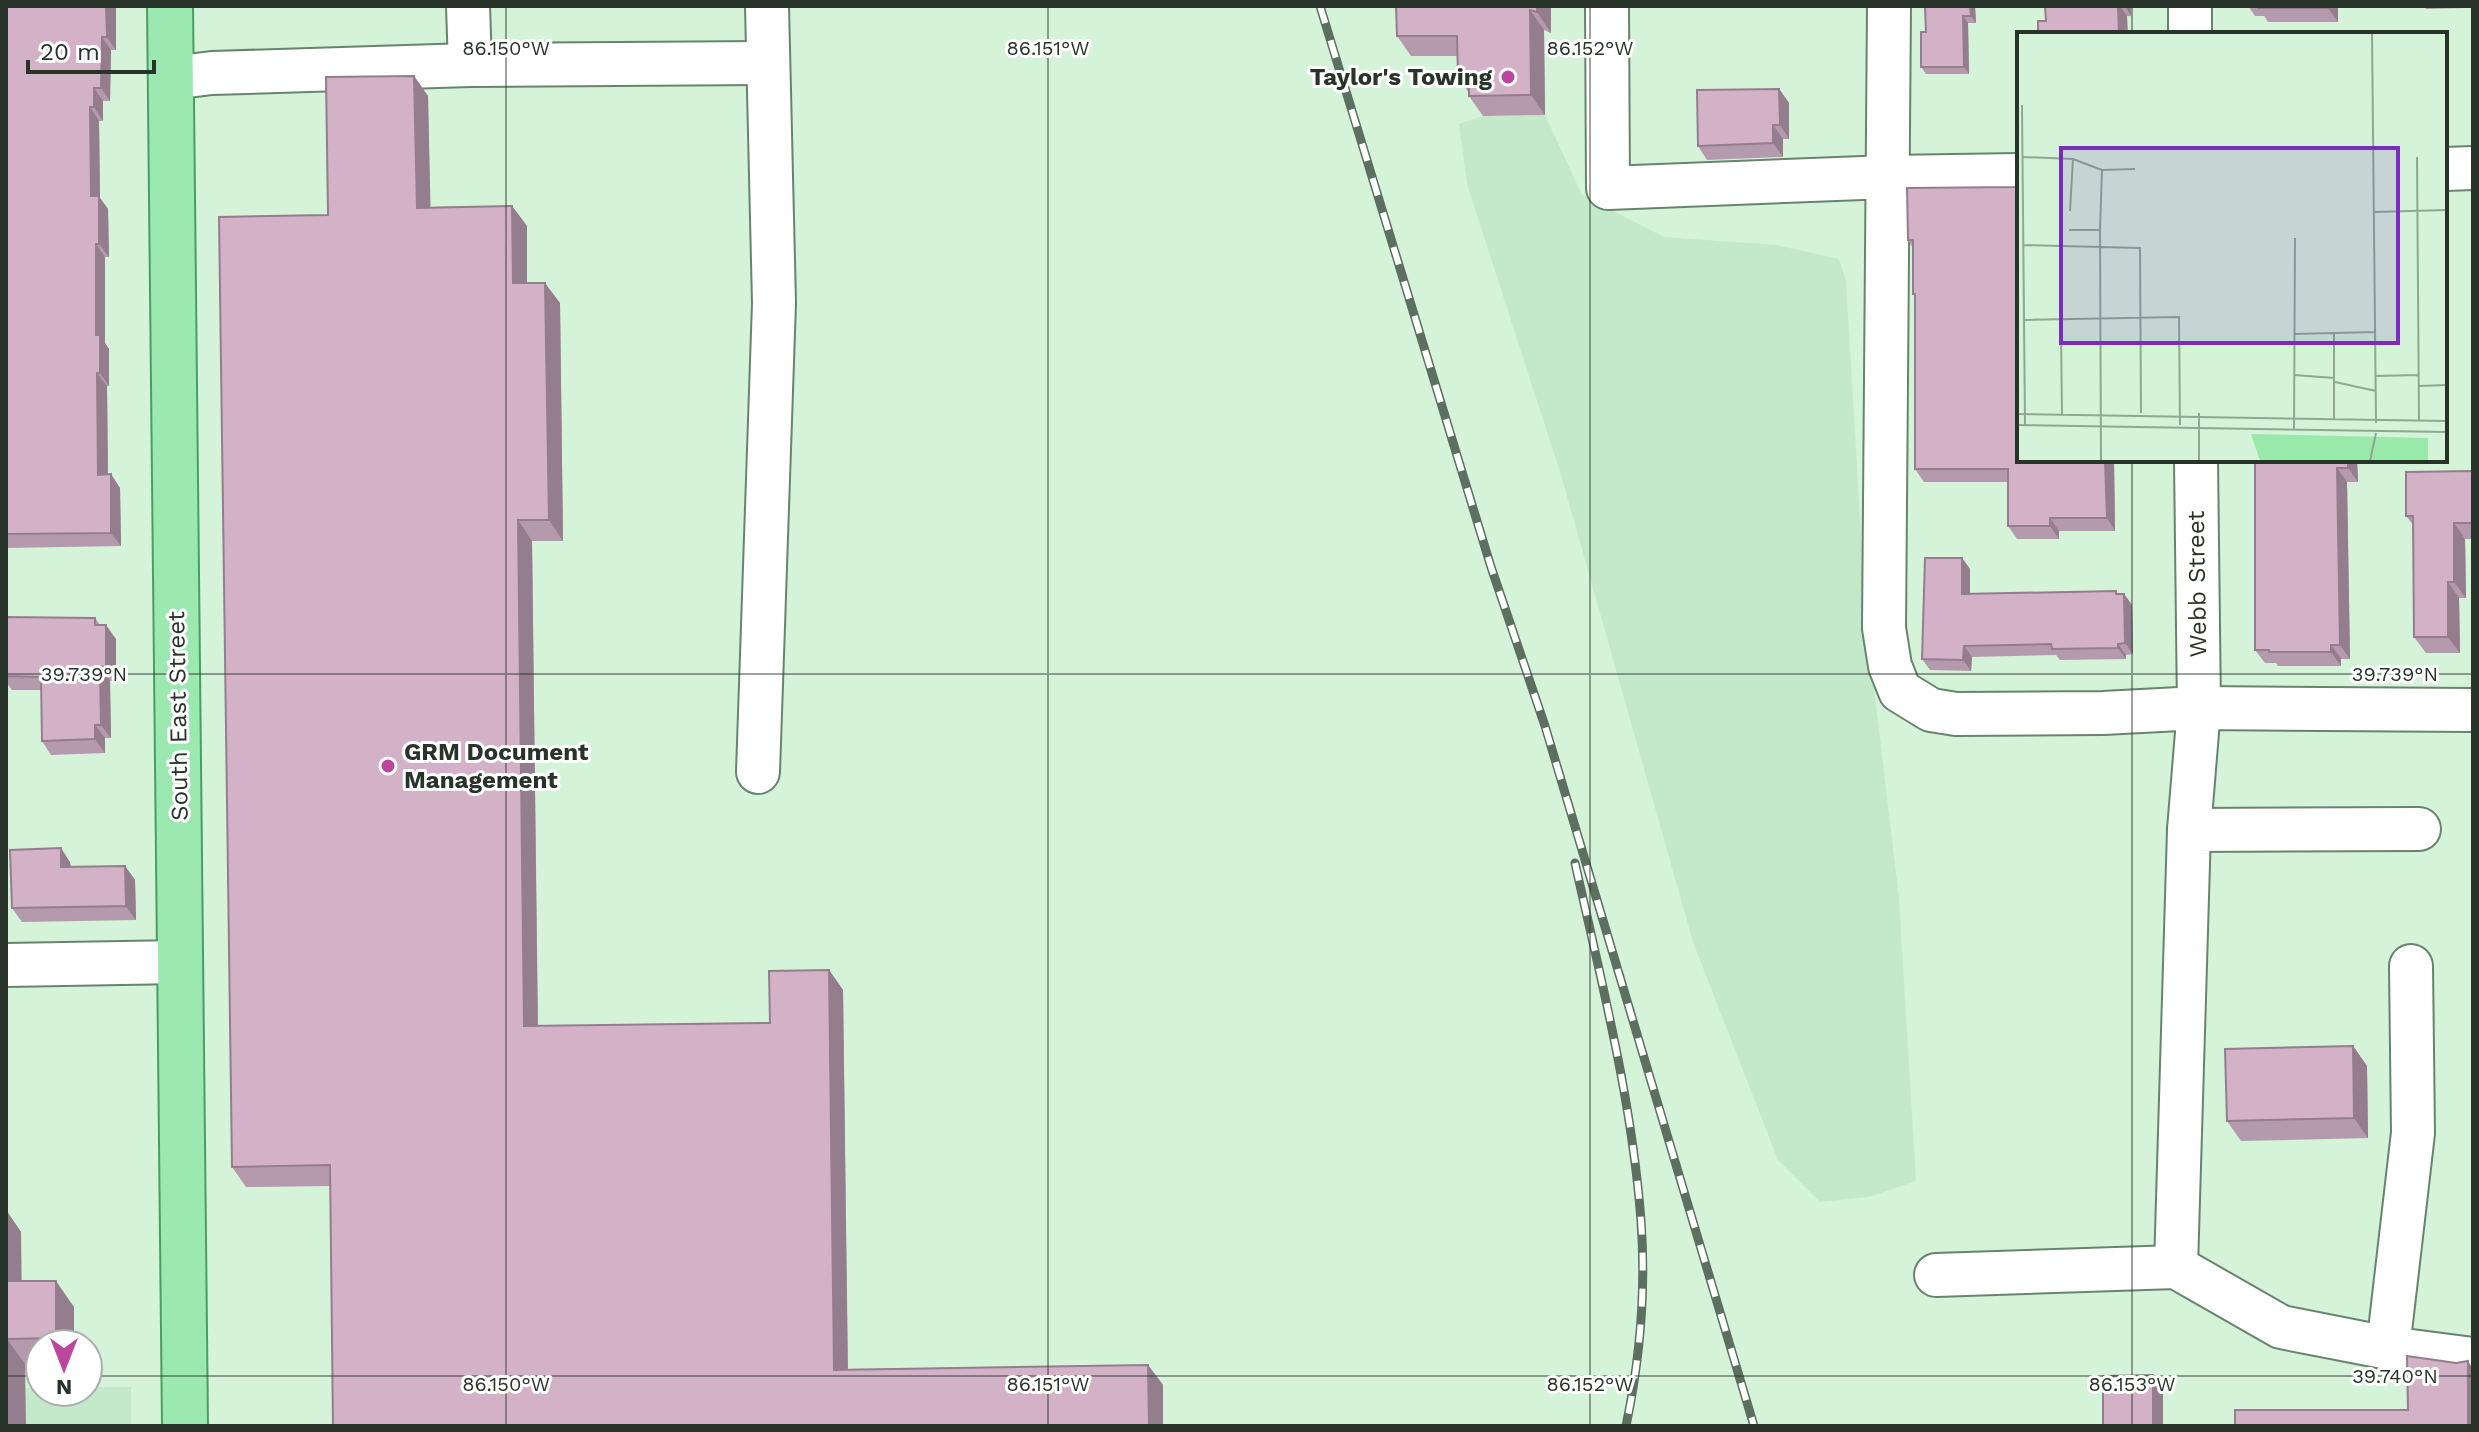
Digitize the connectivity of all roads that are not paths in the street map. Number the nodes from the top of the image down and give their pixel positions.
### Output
1 (170, 6) edge
2 (468, 6) edge
3 (767, 6) edge
4 (1607, 6) edge
5 (1889, 6) edge
6 (2190, 6) edge
7 (2190, 32) edge
8 (767, 63) junction
9 (470, 65) junction
10 (171, 78) junction
11 (2473, 168) edge
12 (2447, 169) edge
13 (2017, 175) edge
14 (1889, 177) junction
15 (2196, 462) edge
16 (2199, 708) junction
17 (2473, 710) edge
18 (758, 772) dead end
19 (2419, 829) dead end
20 (2189, 830) junction
21 (180, 962) junction
22 (6, 965) edge
23 (2411, 966) dead end
24 (2176, 1267) junction
25 (1936, 1275) dead end
26 (2388, 1348) junction
27 (2473, 1359) edge
28 (185, 1426) edge

1 - 10 main road, South East Street
2 - 9 street
3 - 8 street
4 - 14 street
5 - 14 street
6 - 7 street
8 - 9 street
8 - 18 street
9 - 10 street
10 - 21 main road, South East Street
11 - 12 street
13 - 14 street
14 - 16 street
15 - 16 street, Webb Street
16 - 17 street
16 - 20 street, Webb Street
19 - 20 street
20 - 24 street, Webb Street
21 - 22 street
21 - 28 main road, South East Street
23 - 26 street
24 - 25 street
24 - 26 street
26 - 27 street

